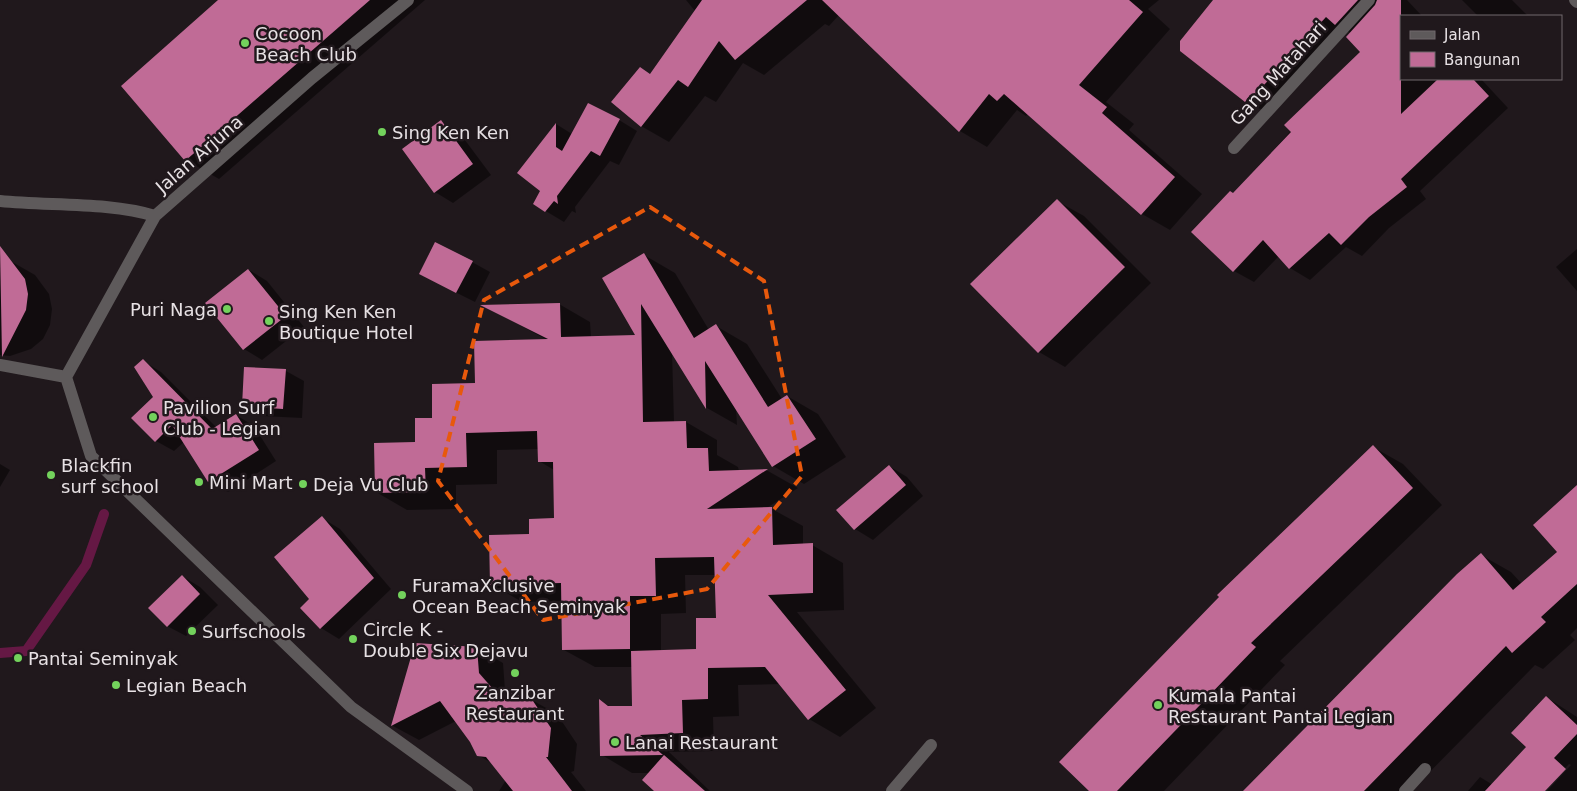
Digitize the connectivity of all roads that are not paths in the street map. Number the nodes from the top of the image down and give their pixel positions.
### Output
1 (408, 0) edge
2 (1369, 0) edge
3 (1234, 148) dead end
4 (0, 201) edge
5 (155, 216) junction
6 (0, 365) edge
7 (66, 378) junction
8 (931, 745) dead end
9 (1426, 769) dead end
10 (467, 791) edge
11 (892, 791) edge
12 (1405, 791) edge

1 - 5 street, Jalan Arjuna
2 - 3 street, Gang Matahari
4 - 5 street
5 - 7 street, Jalan Arjuna
6 - 7 street
7 - 10 street
8 - 11 street
9 - 12 street

